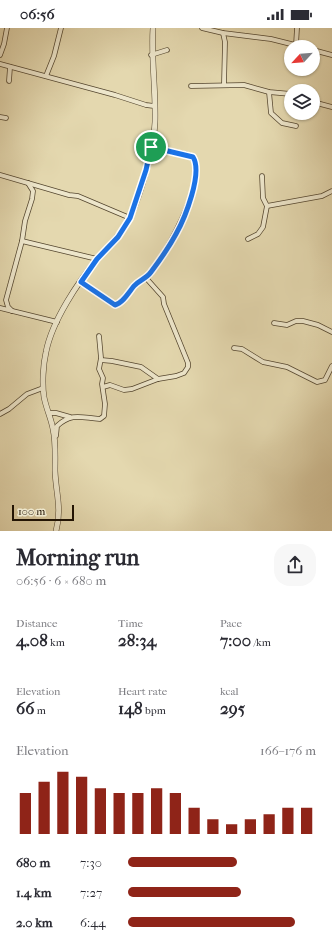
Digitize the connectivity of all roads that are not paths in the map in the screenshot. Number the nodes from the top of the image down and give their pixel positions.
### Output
1 (7, 28) edge
2 (62, 28) edge
3 (153, 28) edge
4 (202, 28) edge
5 (297, 28) edge
6 (223, 33) junction
7 (296, 40) edge
8 (284, 43) edge
9 (168, 50) dead end
10 (320, 51) edge
11 (332, 54) edge
12 (0, 55) edge
13 (151, 55) junction
14 (0, 64) edge
15 (10, 67) junction
16 (46, 76) junction
17 (9, 81) dead end
18 (224, 84) junction
19 (191, 86) dead end
20 (269, 92) junction
21 (284, 93) edge
22 (320, 104) edge
23 (154, 106) junction
24 (332, 107) edge
25 (0, 117) edge
26 (6, 118) dead end
27 (296, 126) dead end
28 (151, 147) junction
29 (0, 175) edge
30 (262, 176) dead end
31 (28, 182) junction
32 (332, 191) edge
33 (267, 206) junction
34 (133, 210) junction
35 (121, 213) junction
36 (130, 218) junction
37 (248, 239) dead end
38 (22, 241) junction
39 (97, 259) junction
40 (146, 278) junction
41 (81, 282) junction
42 (6, 302) junction
43 (0, 307) edge
44 (12, 311) junction
45 (57, 322) junction
46 (274, 323) dead end
47 (332, 332) edge
48 (99, 336) dead end
49 (234, 348) dead end
50 (101, 360) junction
51 (188, 363) junction
52 (332, 366) edge
53 (193, 369) dead end
54 (158, 379) junction
55 (103, 387) junction
56 (43, 388) junction
57 (48, 413) junction
58 (0, 414) edge
59 (70, 417) junction
60 (55, 444) junction
61 (56, 531) edge

1 - 12 street
2 - 16 street
3 - 13 street
4 - 6 street
5 - 7 street
6 - 8 street
6 - 18 street
9 - 13 street
10 - 11 street
13 - 23 street
14 - 15 street
15 - 16 street
15 - 17 street
16 - 23 street
18 - 19 street
18 - 20 street
20 - 21 street
20 - 27 street
22 - 24 street
23 - 28 street
25 - 26 street
28 - 34 street
28 - 40 street
29 - 31 street
30 - 33 street
31 - 35 street
31 - 38 street
32 - 33 street
33 - 37 street
34 - 35 street
34 - 36 street
35 - 36 street
36 - 39 street
38 - 39 street
38 - 42 street
39 - 41 street
40 - 41 street
40 - 51 street
41 - 45 street
42 - 43 street
42 - 44 street
43 - 44 street
44 - 45 street
45 - 56 street
46 - 47 street
48 - 50 street
49 - 52 street
50 - 54 street
50 - 55 street
51 - 53 street
51 - 54 street
54 - 55 street
55 - 59 street
56 - 57 street
56 - 58 street
57 - 59 street
57 - 60 street
59 - 60 street
60 - 61 street

